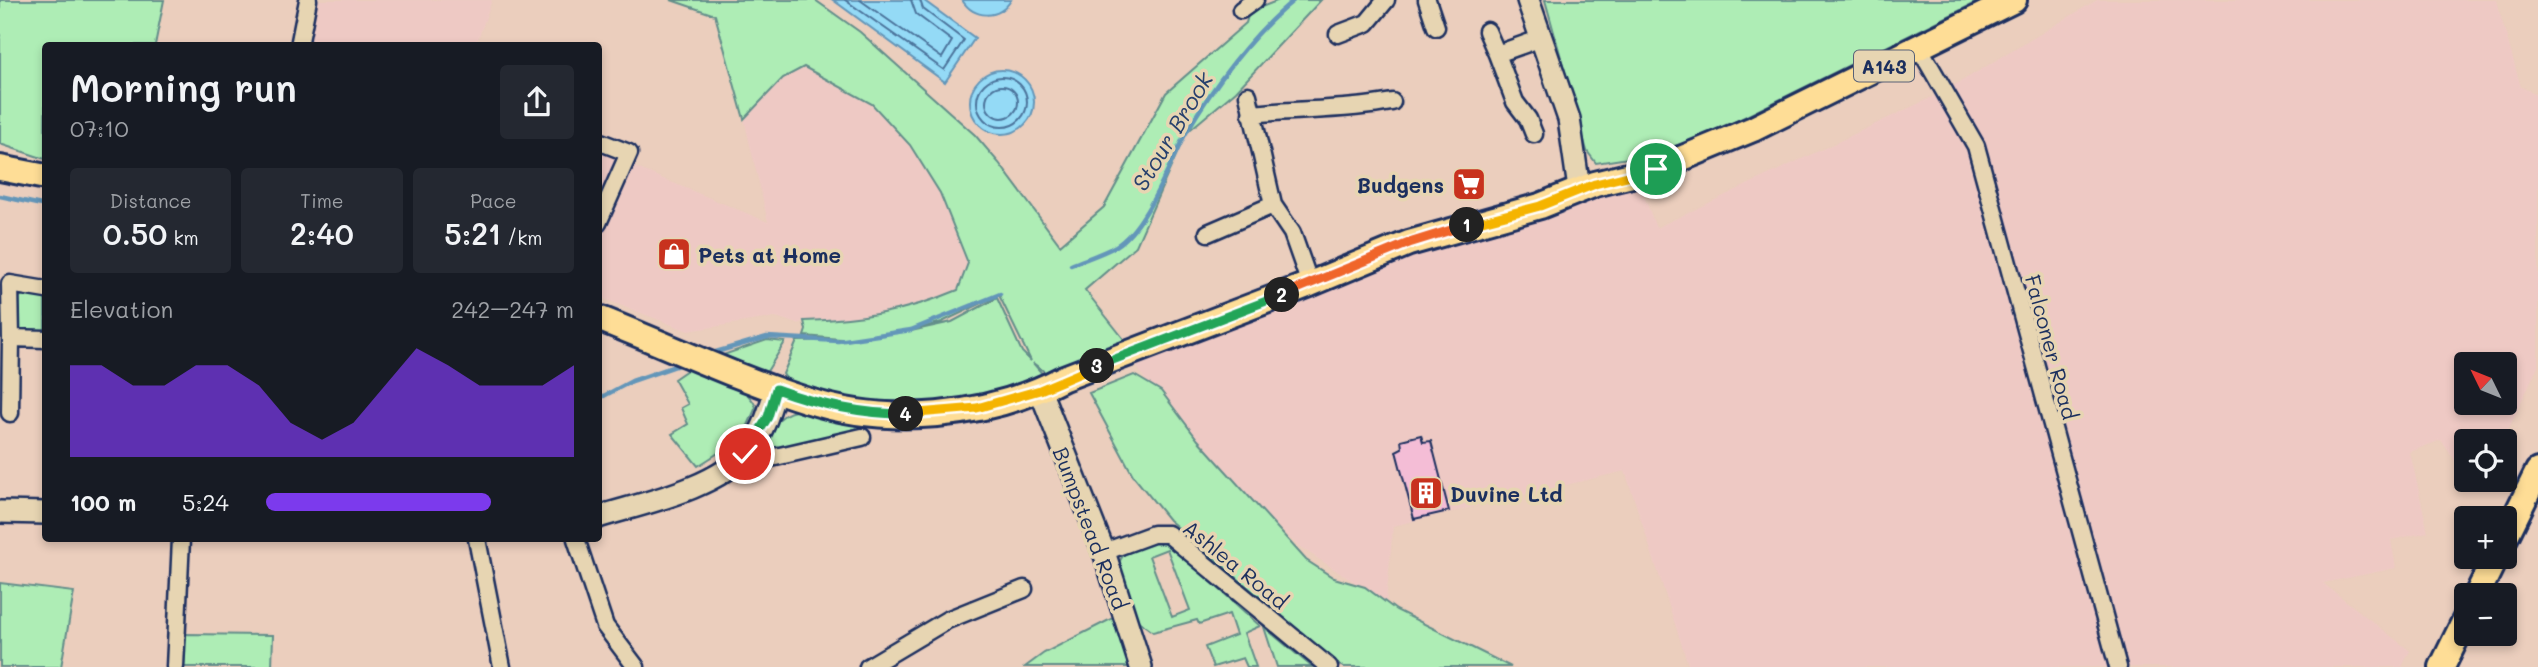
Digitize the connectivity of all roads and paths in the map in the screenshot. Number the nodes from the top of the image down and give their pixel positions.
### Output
1 (308, 0) edge
2 (1255, 0) edge
3 (1386, 0) edge
4 (1427, 0) edge
5 (1528, 0) edge
6 (2014, 0) edge
7 (1241, 10) dead end
8 (1436, 27) dead end
9 (1487, 31) dead end
10 (1338, 34) dead end
11 (1539, 38) junction
12 (300, 42) edge
13 (1920, 49) junction
14 (1497, 54) junction
15 (1248, 96) dead end
16 (1392, 102) dead end
17 (1251, 114) junction
18 (1534, 134) dead end
19 (602, 143) edge
20 (0, 168) edge
21 (42, 176) edge
22 (1579, 189) junction
23 (1273, 205) junction
24 (602, 214) edge
25 (1208, 233) dead end
26 (1310, 285) junction
27 (42, 289) edge
28 (602, 320) edge
29 (11, 338) junction
30 (42, 339) edge
31 (776, 389) junction
32 (1040, 390) junction
33 (10, 413) dead end
34 (862, 437) dead end
35 (745, 454) junction
36 (2538, 471) edge
37 (0, 512) edge
38 (42, 513) edge
39 (2517, 514) edge
40 (602, 516) edge
41 (181, 542) edge
42 (478, 542) edge
43 (577, 542) edge
44 (1104, 552) junction
45 (1024, 589) dead end
46 (2454, 642) edge
47 (175, 667) edge
48 (502, 667) edge
49 (636, 667) edge
50 (868, 667) edge
51 (1141, 667) edge
52 (1329, 667) edge
53 (2118, 667) edge
54 (2442, 667) edge

1 - 12 street
2 - 7 street
3 - 10 street
4 - 8 street
5 - 11 street
6 - 13 main road, A143
9 - 14 street
11 - 14 street
11 - 22 street
13 - 22 main road, A143
13 - 53 street, Falconer Road
14 - 18 street
15 - 17 street
16 - 17 street
17 - 23 street
19 - 24 street
20 - 21 main road
22 - 26 main road, A143
23 - 25 street
23 - 26 street
26 - 32 main road, A143
27 - 29 street
28 - 31 main road, A143
29 - 30 street
29 - 33 street
31 - 32 main road, A143
31 - 35 street
32 - 44 street, Bumpstead Road
34 - 35 street
35 - 40 street
36 - 39 main road
37 - 38 street
41 - 47 street
42 - 48 street
43 - 49 street
44 - 51 street, Bumpstead Road
44 - 52 street, Ashlea Road
45 - 50 street
46 - 54 main road

